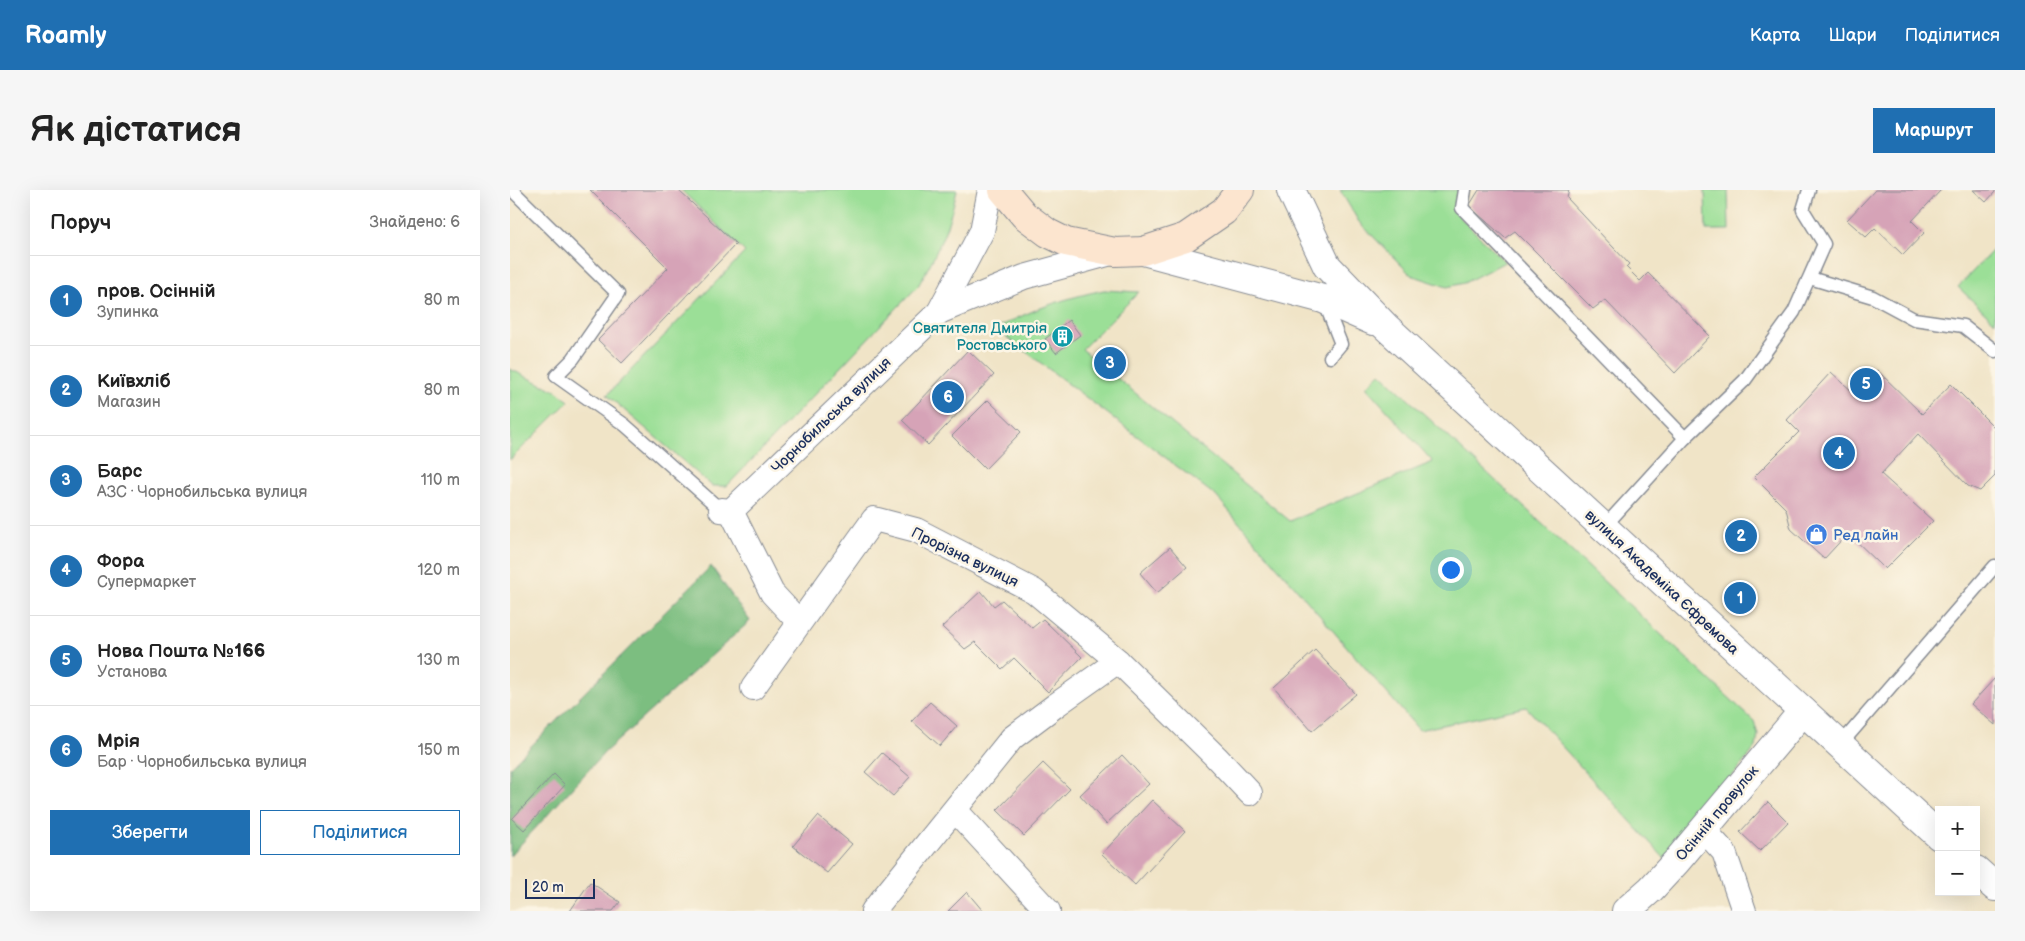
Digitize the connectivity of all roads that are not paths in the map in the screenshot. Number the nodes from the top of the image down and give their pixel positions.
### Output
1 (512, 190) edge
2 (990, 190) edge
3 (1004, 190) edge
4 (1240, 190) edge
5 (1291, 190) edge
6 (1465, 190) edge
7 (1809, 190) edge
8 (1143, 251) junction
9 (1115, 252) junction
10 (1810, 278) junction
11 (1323, 299) junction
12 (939, 312) junction
13 (1385, 326) junction
14 (1995, 351) edge
15 (1330, 357) dead end
16 (1685, 438) junction
17 (726, 510) junction
18 (1603, 528) junction
19 (1995, 566) edge
20 (799, 622) junction
21 (1118, 661) junction
22 (753, 688) dead end
23 (1803, 711) junction
24 (1840, 745) junction
25 (1250, 793) dead end
26 (955, 810) junction
27 (1703, 829) junction
28 (1935, 832) edge
29 (1980, 874) edge
30 (1995, 887) edge
31 (873, 911) edge
32 (1048, 911) edge
33 (1626, 911) edge
34 (1744, 911) edge

1 - 17 lane
2 - 12 street, Чорнобильська вулиця
3 - 9 main road
4 - 8 main road
5 - 13 street, вулиця Академіка Єфремова
6 - 16 lane
7 - 10 lane
8 - 9 main road
8 - 11 street, вулиця Академіка Єфремова
9 - 12 street, Чорнобильська вулиця
10 - 14 lane
10 - 16 lane
11 - 13 street, вулиця Академіка Єфремова
11 - 15 lane
12 - 17 street, Чорнобильська вулиця
13 - 18 street, вулиця Академіка Єфремова
16 - 18 lane
17 - 20 street
18 - 23 street, вулиця Академіка Єфремова
19 - 24 lane
20 - 21 street, Прорізна вулиця
20 - 22 street, Прорізна вулиця
21 - 25 street, Прорізна вулиця
21 - 26 street
23 - 24 street, вулиця Академіка Єфремова
23 - 27 street, Осінній провулок
24 - 28 street, вулиця Академіка Єфремова
26 - 31 street
26 - 32 street
27 - 33 street, Осінній провулок
27 - 34 street
29 - 30 street

